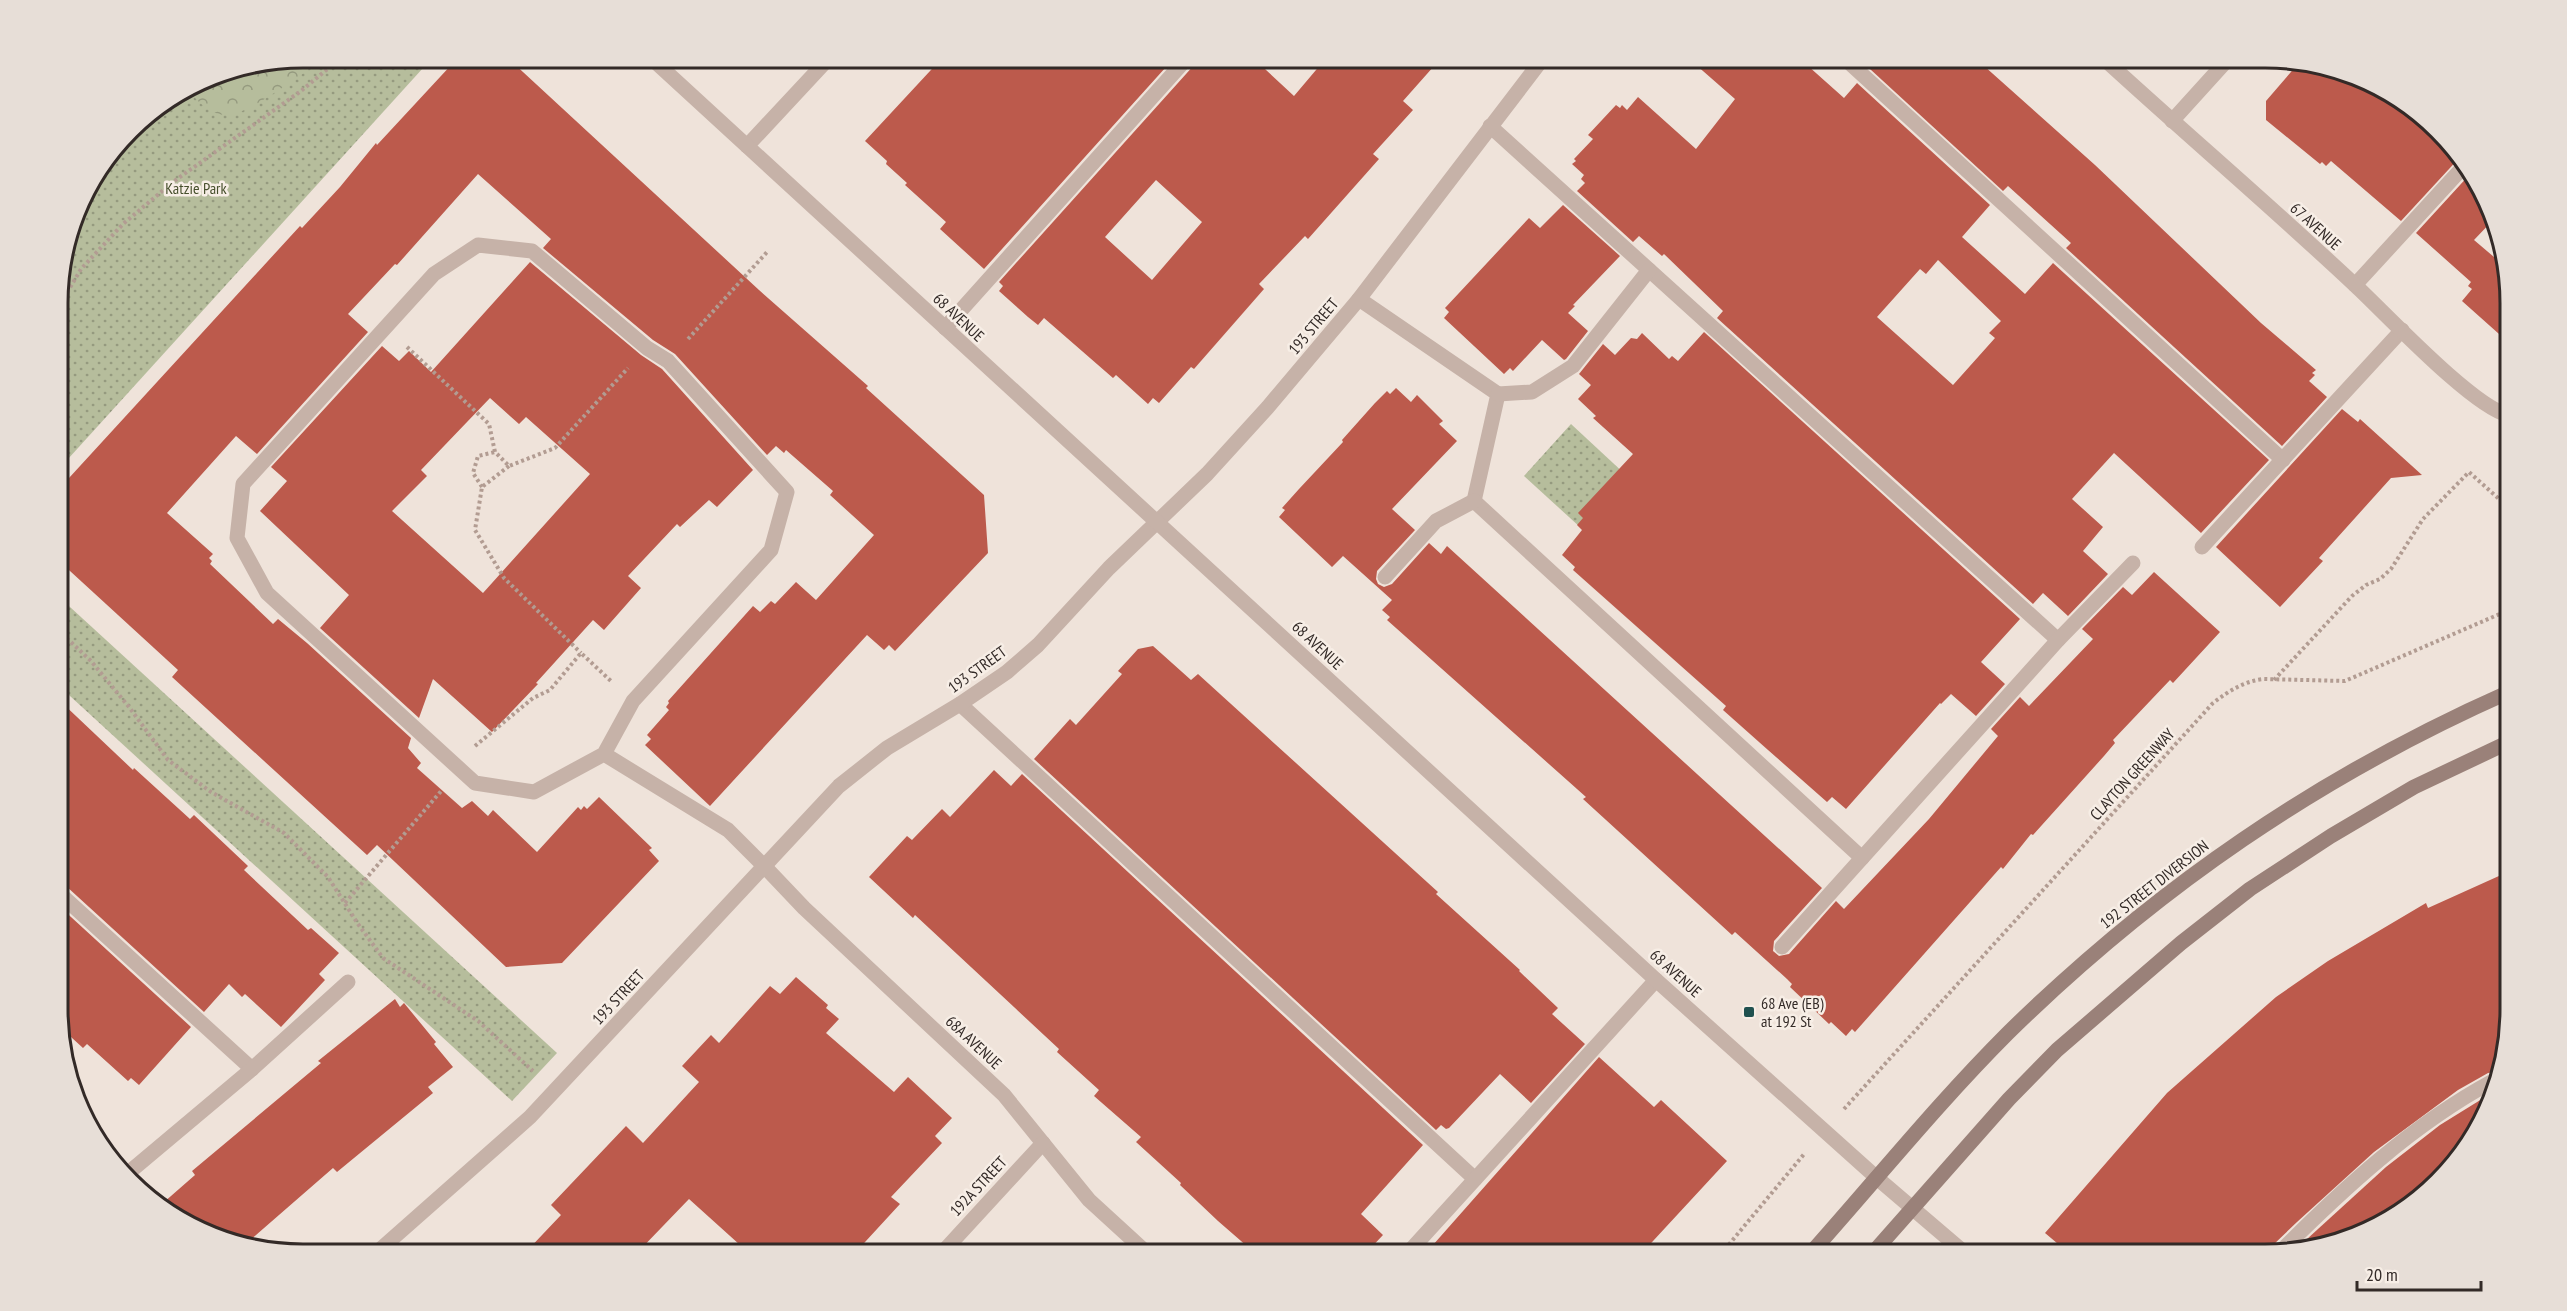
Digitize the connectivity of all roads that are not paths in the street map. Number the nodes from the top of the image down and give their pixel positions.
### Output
1 (662, 68) edge
2 (820, 68) edge
3 (1178, 68) edge
4 (1535, 68) edge
5 (1855, 68) edge
6 (2114, 68) edge
7 (2220, 68) edge
8 (2172, 121) junction
9 (1490, 126) junction
10 (747, 146) junction
11 (2459, 171) edge
12 (1649, 270) junction
13 (2355, 285) junction
14 (1359, 299) junction
15 (945, 328) junction
16 (2402, 330) junction
17 (1498, 394) junction
18 (2500, 413) edge
19 (2283, 460) junction
20 (1474, 501) junction
21 (1157, 522) junction
22 (2202, 547) dead end
23 (2133, 563) dead end
24 (1385, 577) dead end
25 (2058, 640) junction
26 (2500, 696) edge
27 (960, 704) junction
28 (2500, 746) edge
29 (604, 754) junction
30 (1862, 858) junction
31 (765, 867) junction
32 (68, 902) edge
33 (1782, 947) dead end
34 (1656, 980) junction
35 (348, 982) dead end
36 (252, 1070) junction
37 (2487, 1085) edge
38 (1043, 1143) junction
39 (132, 1170) edge
40 (1876, 1178) junction
41 (1475, 1179) junction
42 (1912, 1208) junction
43 (2291, 1242) edge
44 (386, 1244) edge
45 (949, 1244) edge
46 (1137, 1244) edge
47 (1416, 1244) edge
48 (1819, 1244) edge
49 (1881, 1244) edge
50 (1954, 1244) edge

1 - 10 street, 68 AVENUE
2 - 10 street
3 - 15 street
4 - 9 street, 193 STREET
5 - 19 street
6 - 8 street, 67 AVENUE
7 - 8 street
8 - 13 street, 67 AVENUE
9 - 12 street
9 - 14 street, 193 STREET
10 - 15 street, 68 AVENUE
11 - 13 street
12 - 17 street
12 - 25 street
13 - 16 street, 67 AVENUE
14 - 17 street
14 - 21 street, 193 STREET
15 - 21 street, 68 AVENUE
16 - 18 street, 67 AVENUE
16 - 19 street
17 - 20 street
19 - 22 street
20 - 24 street
20 - 30 street
21 - 27 street, 193 STREET
21 - 34 street, 68 AVENUE
23 - 25 street
25 - 30 street
26 - 40 main road, 192 STREET DIVERSION
27 - 31 street, 193 STREET
27 - 41 street
28 - 42 main road
29 - 29 street
29 - 31 street, 68A AVENUE
30 - 33 street
31 - 38 street, 68A AVENUE
31 - 44 street, 193 STREET
32 - 36 street
34 - 40 street, 68 AVENUE
34 - 41 street
35 - 36 street
36 - 39 street
37 - 43 street
38 - 45 street, 192A STREET
38 - 46 street, 68A AVENUE
40 - 42 street, 68 AVENUE
40 - 48 main road, 192 STREET DIVERSION
41 - 47 street
42 - 49 main road
42 - 50 street, 68 AVENUE

